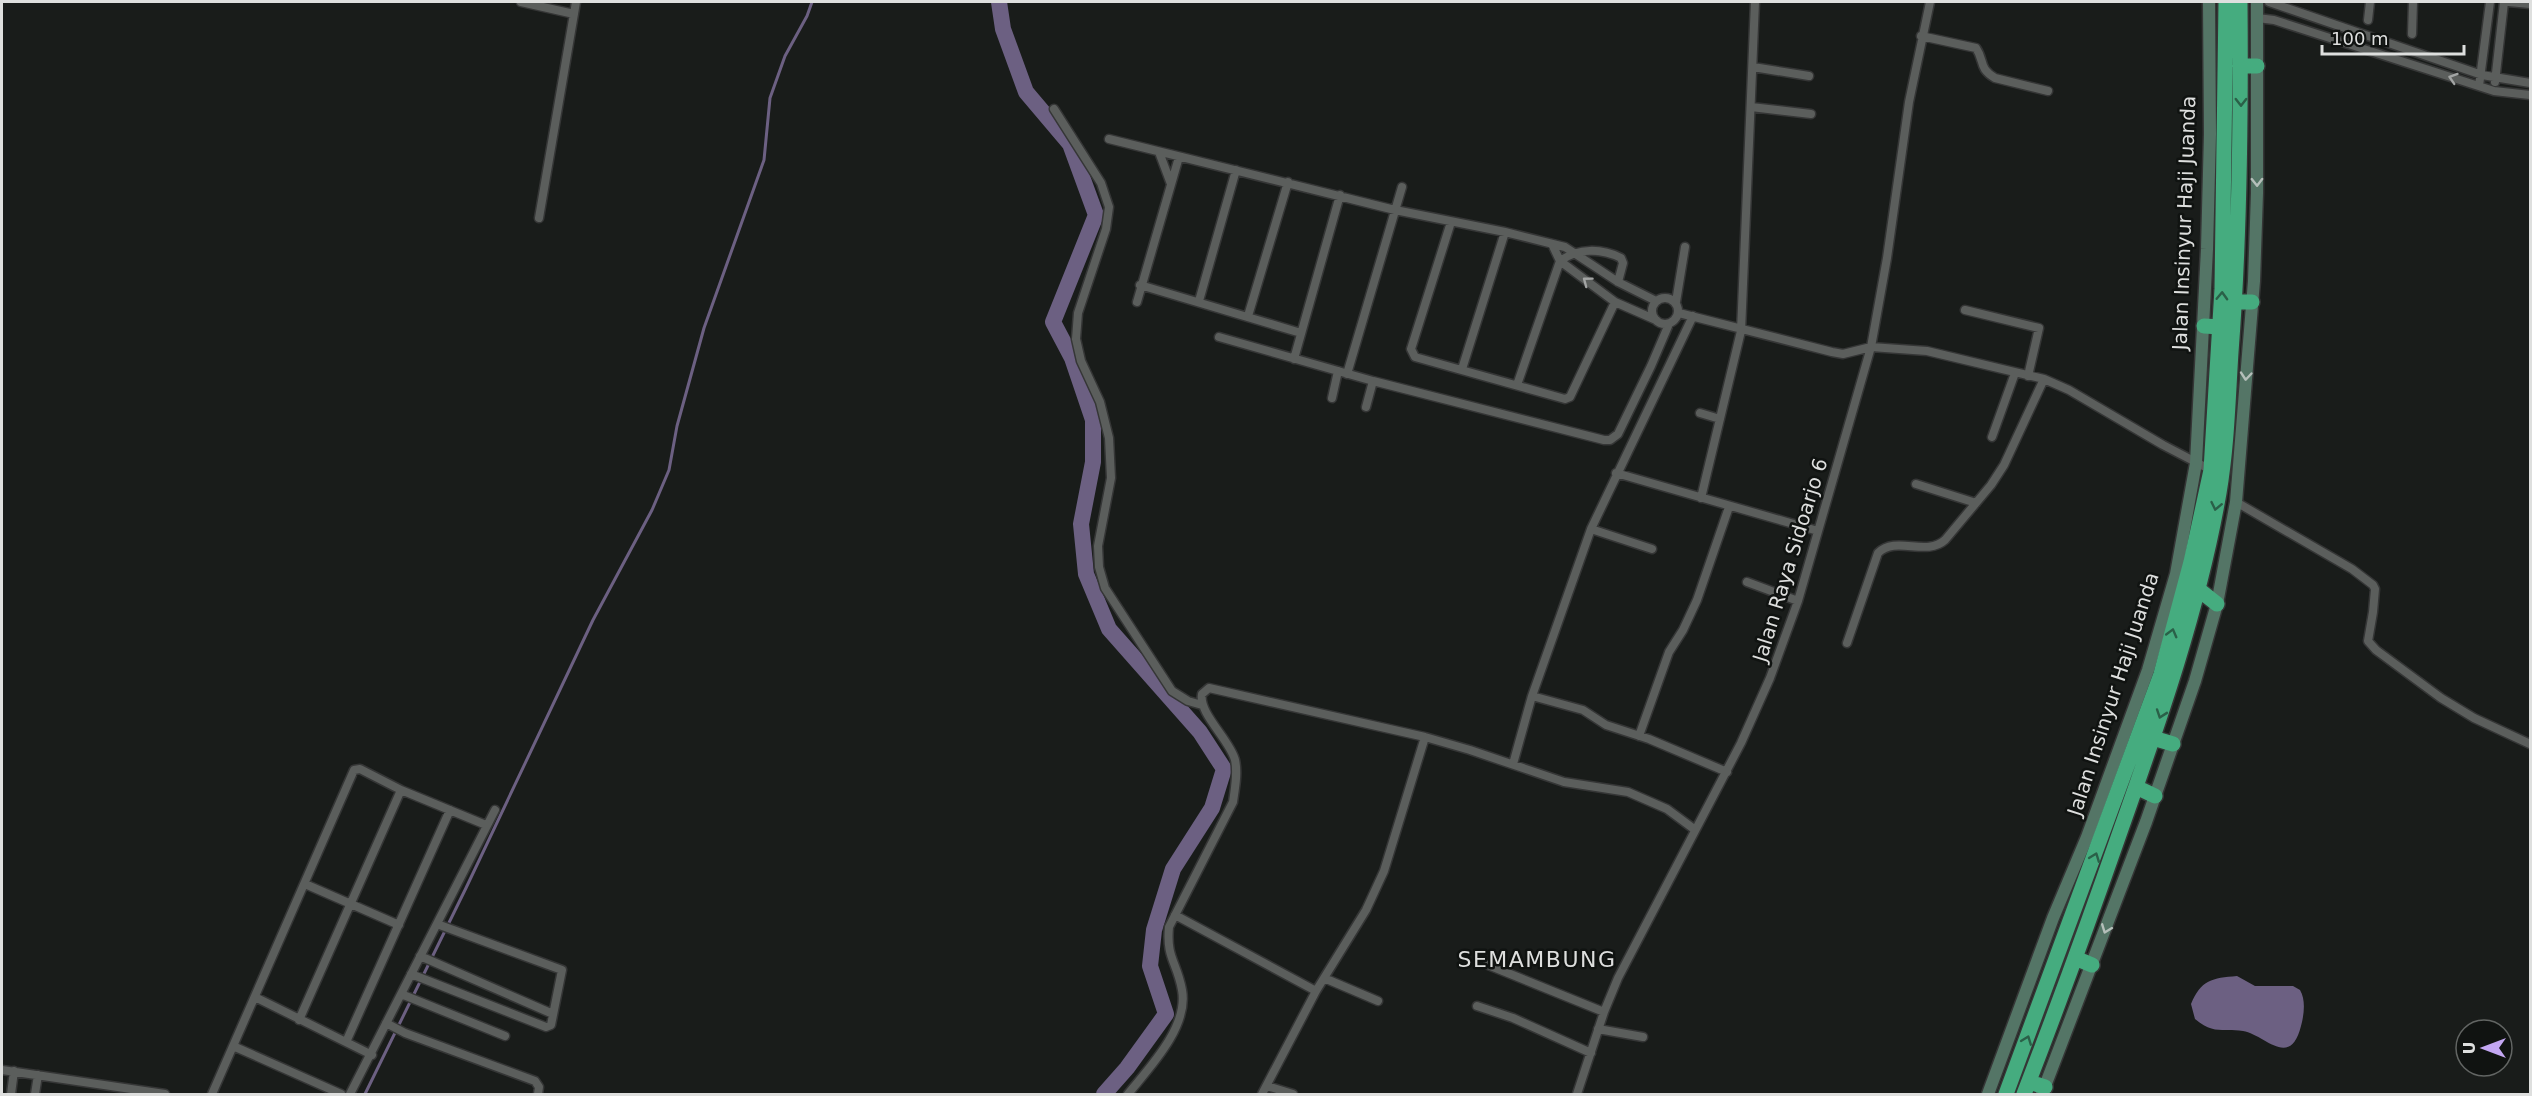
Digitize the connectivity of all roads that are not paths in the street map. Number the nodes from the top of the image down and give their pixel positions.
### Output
1 (521, 2) edge
2 (576, 2) edge
3 (1755, 2) edge
4 (1930, 2) edge
5 (2209, 2) edge
6 (2226, 2) edge
7 (2240, 2) edge
8 (2257, 2) edge
9 (2269, 2) edge
10 (2370, 2) edge
11 (2413, 2) edge
12 (2490, 2) edge
13 (2504, 2) edge
14 (2509, 2) edge
15 (2530, 4) edge
16 (574, 14) junction
17 (2257, 18) junction
18 (2368, 20) dead end
19 (2412, 33) dead end
20 (1921, 36) junction
21 (2240, 66) junction
22 (2257, 66) junction
23 (1753, 67) junction
24 (2482, 75) junction
25 (1809, 76) dead end
26 (2495, 78) junction
27 (2530, 83) edge
28 (2480, 86) junction
29 (2048, 91) dead end
30 (2494, 91) junction
31 (2530, 95) edge
32 (1751, 107) junction
33 (1054, 109) dead end
34 (1811, 114) dead end
35 (1109, 139) dead end
36 (1159, 152) junction
37 (2249, 155) junction
38 (1179, 156) junction
39 (1236, 170) junction
40 (1288, 182) junction
41 (1171, 184) junction
42 (1402, 187) dead end
43 (1340, 195) junction
44 (1395, 210) junction
45 (539, 218) dead end
46 (1451, 222) junction
47 (1505, 232) junction
48 (1552, 244) junction
49 (1685, 247) dead end
50 (1572, 253) junction
51 (1560, 261) junction
52 (1618, 282) junction
53 (1140, 285) junction
54 (1199, 301) junction
55 (1656, 301) junction
56 (1615, 302) junction
57 (1676, 302) junction
58 (2235, 302) junction
59 (1137, 303) dead end
60 (2252, 303) junction
61 (1965, 310) dead end
62 (1679, 314) junction
63 (1248, 316) junction
64 (1693, 316) junction
65 (1656, 320) junction
66 (1669, 324) junction
67 (2204, 326) junction
68 (2221, 327) junction
69 (1741, 331) junction
70 (1301, 333) junction
71 (1219, 337) dead end
72 (1871, 347) junction
73 (1294, 359) junction
74 (1462, 369) junction
75 (1338, 371) junction
76 (2015, 373) junction
77 (1347, 374) junction
78 (2028, 376) junction
79 (2044, 379) junction
80 (1373, 381) junction
81 (1517, 385) junction
82 (1332, 398) dead end
83 (1366, 407) dead end
84 (1700, 413) dead end
85 (1720, 419) junction
86 (2221, 423) junction
87 (1992, 437) dead end
88 (2196, 463) junction
89 (2211, 470) junction
90 (1616, 473) junction
91 (1916, 484) dead end
92 (1701, 498) junction
93 (2236, 502) junction
94 (1976, 503) junction
95 (1729, 507) junction
96 (1591, 530) junction
97 (1818, 531) junction
98 (1652, 549) dead end
99 (1747, 582) dead end
100 (2198, 589) junction
101 (1798, 601) junction
102 (2217, 604) junction
103 (1847, 643) dead end
104 (2155, 672) junction
105 (1532, 696) junction
106 (1202, 705) junction
107 (1639, 736) junction
108 (2153, 738) junction
109 (1423, 743) junction
110 (2173, 744) junction
111 (2530, 744) edge
112 (1513, 764) junction
113 (1727, 772) junction
114 (2136, 787) junction
115 (401, 790) junction
116 (2155, 796) junction
117 (450, 810) junction
118 (495, 810) dead end
119 (486, 825) junction
120 (1694, 829) junction
121 (304, 884) junction
122 (352, 904) junction
123 (1175, 915) junction
124 (399, 925) junction
125 (440, 925) junction
126 (423, 957) junction
127 (2075, 958) junction
128 (1488, 964) dead end
129 (2092, 965) junction
130 (415, 976) junction
131 (1324, 978) junction
132 (1316, 991) junction
133 (404, 995) junction
134 (255, 997) junction
135 (1378, 1001) dead end
136 (1477, 1006) dead end
137 (1604, 1012) junction
138 (554, 1014) junction
139 (300, 1020) junction
140 (387, 1024) junction
141 (1598, 1029) junction
142 (505, 1036) dead end
143 (1643, 1038) dead end
144 (346, 1042) junction
145 (233, 1046) junction
146 (1591, 1053) junction
147 (372, 1055) junction
148 (2, 1070) edge
149 (14, 1071) junction
150 (38, 1075) junction
151 (114, 1085) junction
152 (2027, 1088) edge
153 (1264, 1090) edge
154 (2044, 1091) edge
155 (11, 1095) edge
156 (35, 1095) edge
157 (112, 1095) edge
158 (165, 1095) edge
159 (212, 1095) edge
160 (341, 1095) edge
161 (350, 1095) edge
162 (538, 1095) edge
163 (1128, 1095) edge
164 (1293, 1095) edge
165 (1577, 1095) edge
166 (1988, 1095) edge
167 (2006, 1095) edge

1 - 16 street
2 - 16 street
3 - 23 street
4 - 20 street, Jalan Raya Sidoarjo 6
5 - 67 street, Jalan Insinyur Haji Juanda
68 -> 6 highway, Jalan Insinyur Haji Juanda
7 - 21 highway, Jalan Insinyur Haji Juanda
8 - 17 street, Jalan Insinyur Haji Juanda
9 - 24 street
10 - 18 street
11 - 19 street
12 - 24 street
13 - 26 street
14 - 15 street
16 - 45 street
17 - 22 street, Jalan Insinyur Haji Juanda
28 -> 17 street
20 - 29 street
20 - 72 street, Jalan Raya Sidoarjo 6
21 - 22 highway
21 -> 37 highway, Jalan Insinyur Haji Juanda
22 - 37 street, Jalan Insinyur Haji Juanda
23 - 25 street
23 - 32 street
24 - 26 street
24 - 28 street
26 - 27 street
26 - 30 street
28 - 30 street
30 - 31 street
32 - 34 street
32 - 69 street
33 - 106 street
35 - 36 street
36 - 38 street
36 - 41 street
37 - 58 highway, Jalan Insinyur Haji Juanda
37 -> 60 street, Jalan Insinyur Haji Juanda
38 - 39 street
38 - 41 street
39 - 40 street
39 - 54 street
40 - 43 street
40 - 63 street
41 - 53 street
42 - 44 street
43 - 44 street
43 - 70 street
44 - 46 street
44 - 77 street
46 - 47 street
46 - 74 street
47 - 48 street
47 - 74 street
48 - 50 street
48 - 51 street
49 - 57 street
50 - 51 street
50 - 52 street
50 - 52 street
56 -> 51 street
51 - 81 street
52 - 55 street
53 - 54 street
53 - 59 street
54 - 63 street
55 - 57 street
55 - 65 street
56 - 65 street
56 - 81 street
57 - 62 street
58 - 60 highway
58 - 86 highway, Jalan Insinyur Haji Juanda
60 -> 93 street, Jalan Insinyur Haji Juanda
61 - 78 street
62 - 64 street
62 - 66 street
63 - 70 street
64 - 69 street
64 - 90 street
65 - 66 street
66 - 80 street
67 - 68 highway
67 - 88 street, Jalan Insinyur Haji Juanda
68 - 86 highway, Jalan Insinyur Haji Juanda
69 - 72 street
69 - 85 street
70 - 73 street
71 - 73 street
72 - 76 street
72 - 97 street, Jalan Raya Sidoarjo 6
73 - 75 street
74 - 81 street
75 - 77 street
75 - 82 street
76 - 78 street
76 - 87 street
77 - 80 street
78 - 79 street
79 - 88 street
79 - 94 street
80 - 83 street
84 - 85 street
85 - 92 street
86 - 89 highway, Jalan Insinyur Haji Juanda
86 -> 100 highway, Jalan Insinyur Haji Juanda
88 - 89 street
88 - 104 street, Jalan Insinyur Haji Juanda
104 -> 89 highway, Jalan Insinyur Haji Juanda
90 - 92 street
90 - 96 street
91 - 94 street
92 - 95 street
93 - 102 street, Jalan Insinyur Haji Juanda
93 - 111 street
94 - 103 street
95 - 97 street
95 - 107 street
96 - 98 street
96 - 105 street
97 - 101 street, Jalan Raya Sidoarjo 6
99 - 101 street
100 - 102 highway
100 -> 108 highway, Jalan Insinyur Haji Juanda
101 - 113 street, Jalan Raya Sidoarjo 6
102 - 110 street, Jalan Insinyur Haji Juanda
104 - 166 street, Jalan Insinyur Haji Juanda
167 -> 104 highway, Jalan Insinyur Haji Juanda
105 - 107 street
105 - 112 street
106 - 109 street
106 - 123 street
107 - 113 street
108 - 110 highway
108 - 114 highway, Jalan Insinyur Haji Juanda
109 - 112 street
109 - 131 street
110 - 116 street, Jalan Insinyur Haji Juanda
112 - 120 street
113 - 120 street, Jalan Raya Sidoarjo 6
114 - 116 highway
114 - 127 highway, Jalan Insinyur Haji Juanda
115 - 117 street
115 - 121 street
115 - 122 street
116 -> 129 street, Jalan Insinyur Haji Juanda
117 - 119 street
117 - 124 street
118 - 119 street
119 - 125 street
120 - 137 street, Jalan Raya Sidoarjo 6
121 - 122 street
121 - 134 street
122 - 124 street
122 - 139 street
123 - 132 street
123 - 163 street
124 - 144 street
125 - 126 street
125 - 138 street
126 - 130 street
126 - 138 street
127 - 129 highway
127 - 152 highway, Jalan Insinyur Haji Juanda
128 - 137 street
129 - 154 street, Jalan Insinyur Haji Juanda
130 - 133 street
130 - 138 street
131 - 132 street
131 - 135 street
132 - 153 street
133 - 140 street
133 - 142 street
134 - 139 street
134 - 145 street
136 - 146 street
137 - 141 street, Jalan Raya Sidoarjo 6
139 - 144 street
140 - 147 street
140 - 162 street
141 - 143 street
141 - 146 street, Jalan Raya Sidoarjo 6
144 - 147 street
145 - 159 street
145 - 160 street
146 - 165 street, Jalan Raya Sidoarjo 6
147 - 161 street
148 - 149 street
149 - 150 street
149 - 155 street
150 - 151 street
150 - 156 street
151 - 157 street
151 - 158 street
152 - 154 highway
153 - 164 street

